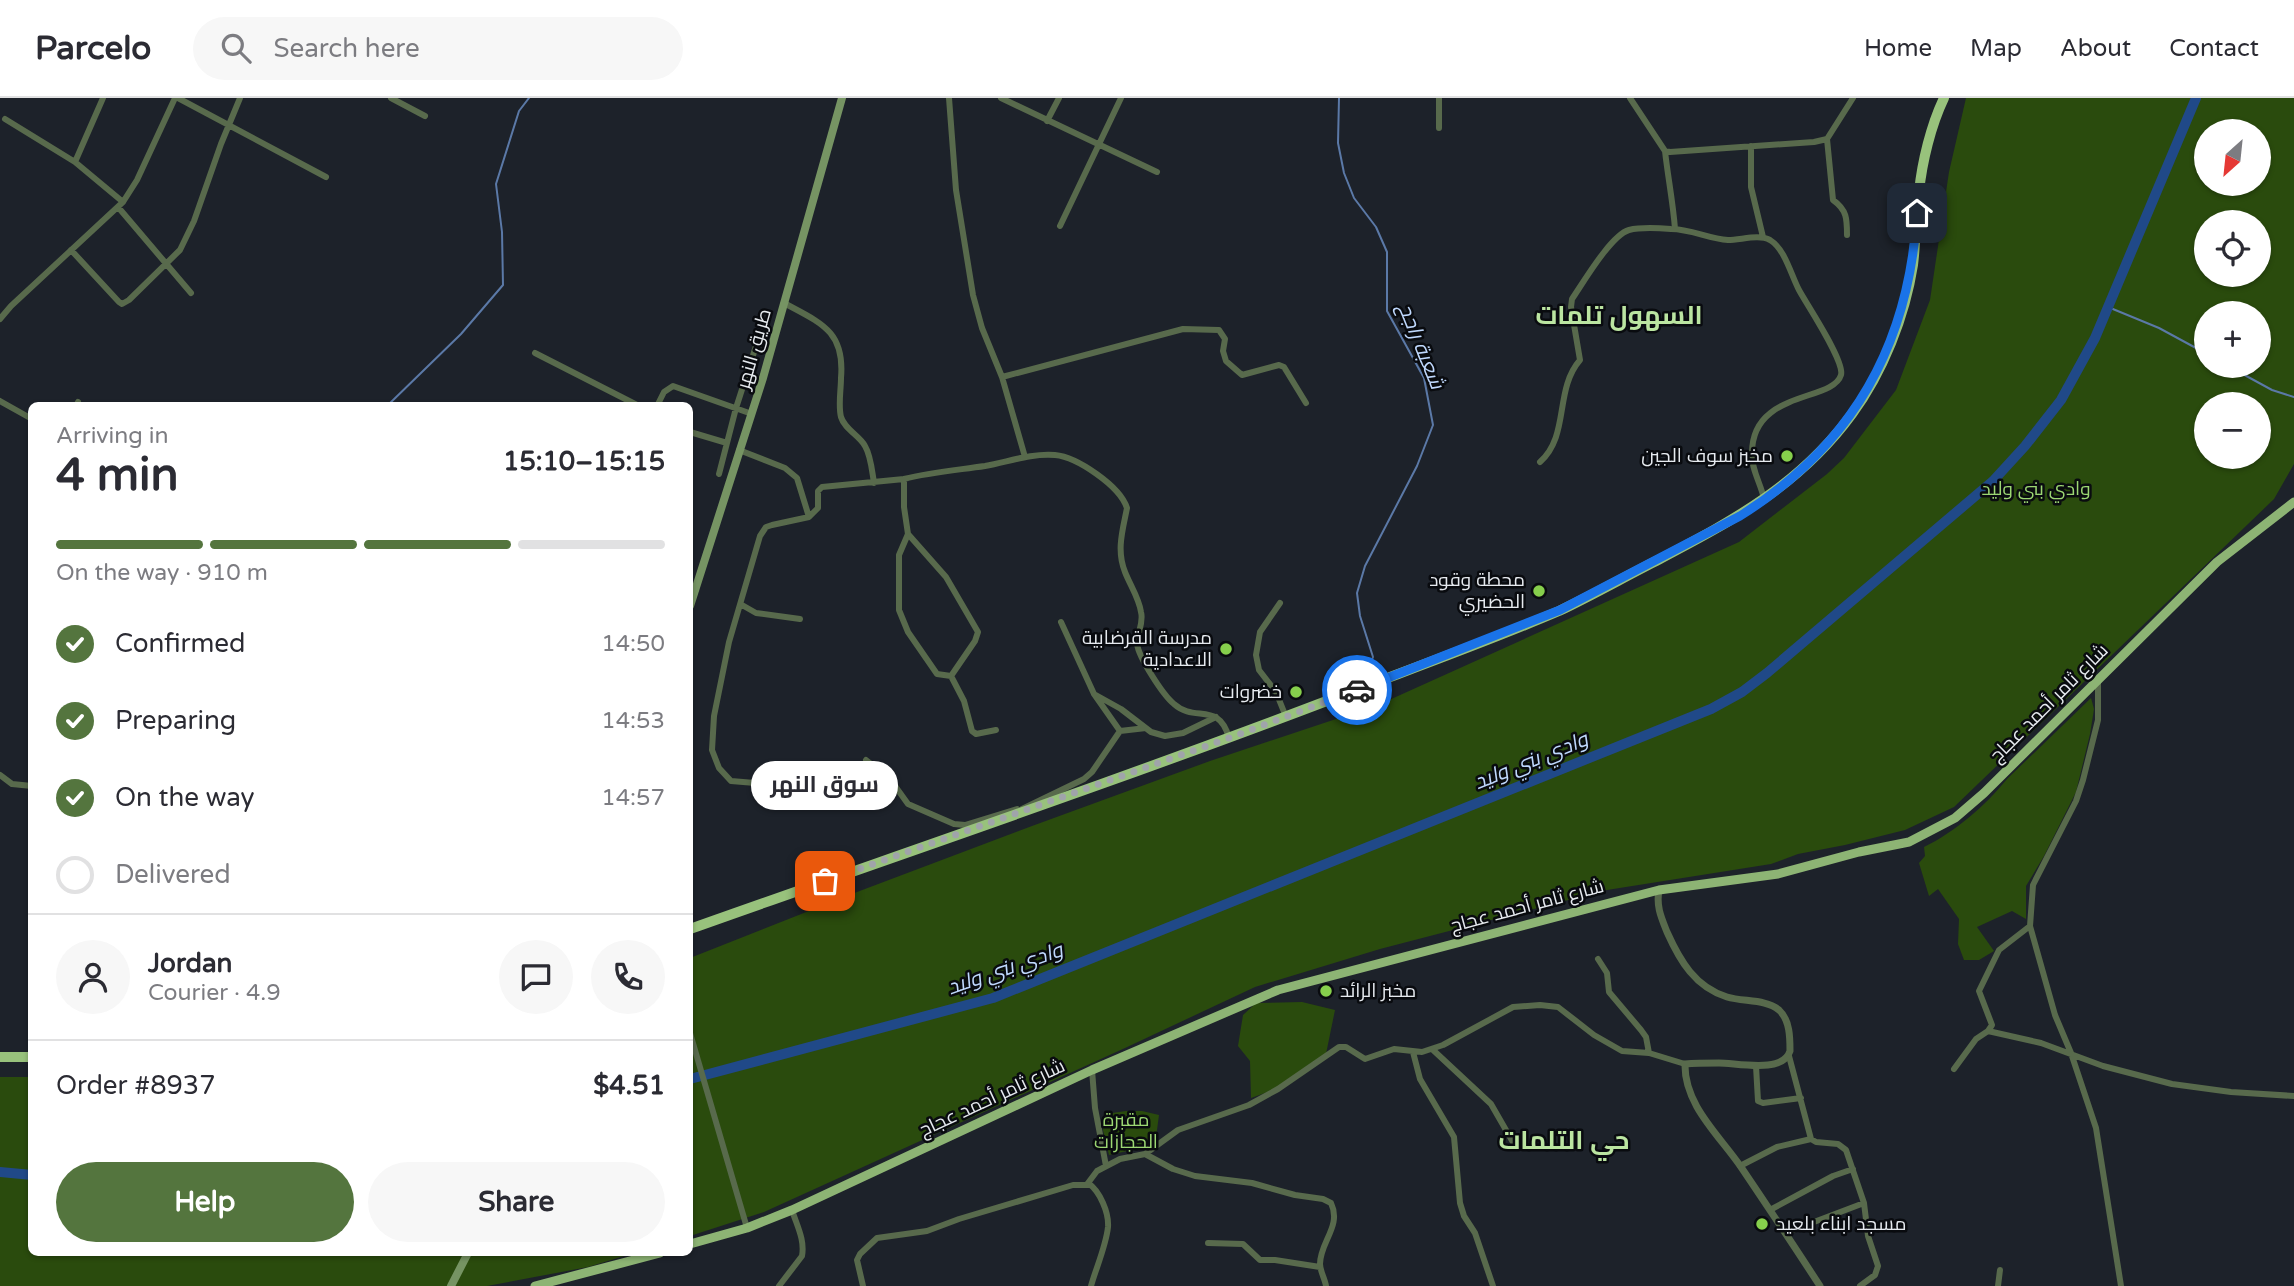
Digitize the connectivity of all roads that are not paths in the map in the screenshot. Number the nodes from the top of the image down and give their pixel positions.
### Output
1 (103, 98) edge
2 (164, 98) edge
3 (240, 98) edge
4 (391, 98) edge
5 (842, 98) edge
6 (949, 98) edge
7 (1001, 98) edge
8 (1059, 98) edge
9 (1121, 98) edge
10 (1439, 98) edge
11 (1630, 98) edge
12 (1853, 98) edge
13 (176, 99) edge
14 (1940, 101) edge
15 (425, 116) dead end
16 (5, 119) dead end
17 (1047, 121) junction
18 (229, 125) junction
19 (1439, 128) dead end
20 (1828, 139) junction
21 (1098, 143) junction
22 (1751, 146) junction
23 (1665, 151) junction
24 (75, 162) junction
25 (1157, 172) dead end
26 (326, 177) dead end
27 (121, 205) junction
28 (1060, 226) dead end
29 (1675, 229) junction
30 (1847, 235) dead end
31 (1763, 237) junction
32 (71, 250) junction
33 (166, 264) junction
34 (191, 293) dead end
35 (784, 303) junction
36 (0, 318) edge
37 (757, 343) dead end
38 (536, 353) dead end
39 (1002, 377) junction
40 (0, 401) edge
41 (631, 402) edge
42 (659, 402) edge
43 (1306, 403) dead end
44 (736, 408) junction
45 (752, 414) junction
46 (28, 417) edge
47 (693, 433) edge
48 (727, 443) junction
49 (739, 450) junction
50 (1025, 457) junction
51 (1540, 462) dead end
52 (719, 474) dead end
53 (904, 479) junction
54 (874, 483) junction
55 (1764, 501) junction
56 (2294, 502) edge
57 (809, 517) junction
58 (908, 534) junction
59 (693, 596) edge
60 (1280, 603) dead end
61 (742, 605) junction
62 (800, 619) dead end
63 (1061, 622) dead end
64 (951, 676) junction
65 (2098, 678) junction
66 (1094, 694) junction
67 (1216, 717) junction
68 (1286, 717) junction
69 (1146, 728) junction
70 (996, 730) dead end
71 (1121, 731) junction
72 (1229, 738) junction
73 (866, 760) dead end
74 (0, 775) edge
75 (781, 785) dead end
76 (28, 786) edge
77 (1021, 810) junction
78 (1659, 890) junction
79 (2030, 926) junction
80 (693, 928) edge
81 (1598, 959) dead end
82 (1988, 1031) junction
83 (693, 1043) edge
84 (1432, 1049) junction
85 (1413, 1052) junction
86 (1649, 1053) junction
87 (2071, 1053) junction
88 (1789, 1056) junction
89 (0, 1057) edge
90 (28, 1057) edge
91 (1685, 1064) junction
92 (1756, 1066) junction
93 (1954, 1069) dead end
94 (1092, 1070) junction
95 (2294, 1096) edge
96 (1801, 1098) junction
97 (1811, 1139) junction
98 (1514, 1144) dead end
99 (1145, 1154) junction
100 (1106, 1166) junction
101 (1740, 1166) junction
102 (1853, 1169) junction
103 (1092, 1185) junction
104 (1864, 1203) junction
105 (792, 1210) junction
106 (1770, 1210) junction
107 (747, 1228) junction
108 (1785, 1233) junction
109 (693, 1243) edge
110 (1208, 1243) dead end
111 (466, 1256) edge
112 (649, 1256) edge
113 (1320, 1267) junction
114 (2000, 1270) dead end
115 (450, 1286) edge
116 (535, 1286) edge
117 (779, 1286) edge
118 (863, 1286) edge
119 (1091, 1286) edge
120 (1326, 1286) edge
121 (1493, 1286) edge
122 (1820, 1286) edge
123 (1860, 1286) edge
124 (1997, 1286) edge
125 (2121, 1286) edge

1 - 24 street
2 - 13 street
3 - 18 street
4 - 15 street
5 - 35 main road, طريق النهر
6 - 39 street
7 - 17 street
8 - 17 street
9 - 21 street
10 - 19 street
11 - 23 street
12 - 20 street
13 - 18 street
13 - 27 street
14 - 55 highway
16 - 24 street
17 - 21 street
18 - 26 street
18 - 33 street
20 - 22 street
20 - 30 street
21 - 25 street
21 - 28 street
22 - 23 street
22 - 31 street
23 - 29 street
24 - 27 street
27 - 32 street
27 - 33 street
29 - 31 street
29 - 51 street
31 - 55 street
32 - 33 street
32 - 36 street
33 - 34 street
35 - 45 main road, طريق النهر
35 - 54 street
37 - 44 street
38 - 41 street
39 - 43 street
39 - 50 street
40 - 46 street
42 - 44 street
44 - 45 street
44 - 48 street
45 - 49 main road, طريق النهر
47 - 48 street
48 - 52 street
49 - 57 street
49 - 59 main road, طريق النهر
50 - 53 street
50 - 67 street
53 - 54 street
53 - 58 street
54 - 57 street
55 - 68 highway
56 - 65 main road, شارع ثامر أحمد عجاج
57 - 61 street
58 - 64 street
58 - 64 street
60 - 68 street
61 - 62 street
61 - 75 street
63 - 66 street
64 - 70 street
65 - 78 main road, شارع ثامر أحمد عجاج
65 - 79 street
66 - 69 street
66 - 71 street
67 - 69 street
67 - 72 street
68 - 72 highway
69 - 71 street
71 - 77 street
72 - 77 highway
73 - 77 street
74 - 76 street
77 - 80 highway
78 - 88 street
78 - 94 main road, شارع ثامر أحمد عجاج
79 - 82 street
79 - 87 street
81 - 86 street
82 - 87 street
82 - 93 street
83 - 107 street
84 - 85 street
84 - 86 street
84 - 98 street
85 - 99 street
85 - 121 street
86 - 91 street
87 - 95 street
87 - 125 street
88 - 92 street
88 - 96 street
89 - 90 highway
91 - 92 street
91 - 101 street
92 - 96 street
94 - 100 street
94 - 105 main road, شارع ثامر أحمد عجاج
96 - 97 street
97 - 101 street
97 - 102 street
99 - 100 street
99 - 113 street
100 - 103 street
101 - 106 street
102 - 104 street
102 - 106 street
103 - 118 street
103 - 119 street
104 - 108 street
104 - 123 street
105 - 107 main road, شارع ثامر أحمد عجاج
105 - 117 street
106 - 108 street
107 - 109 main road, شارع ثامر أحمد عجاج
108 - 122 street
110 - 113 street
111 - 115 main road
112 - 116 main road
113 - 120 street
114 - 124 street

